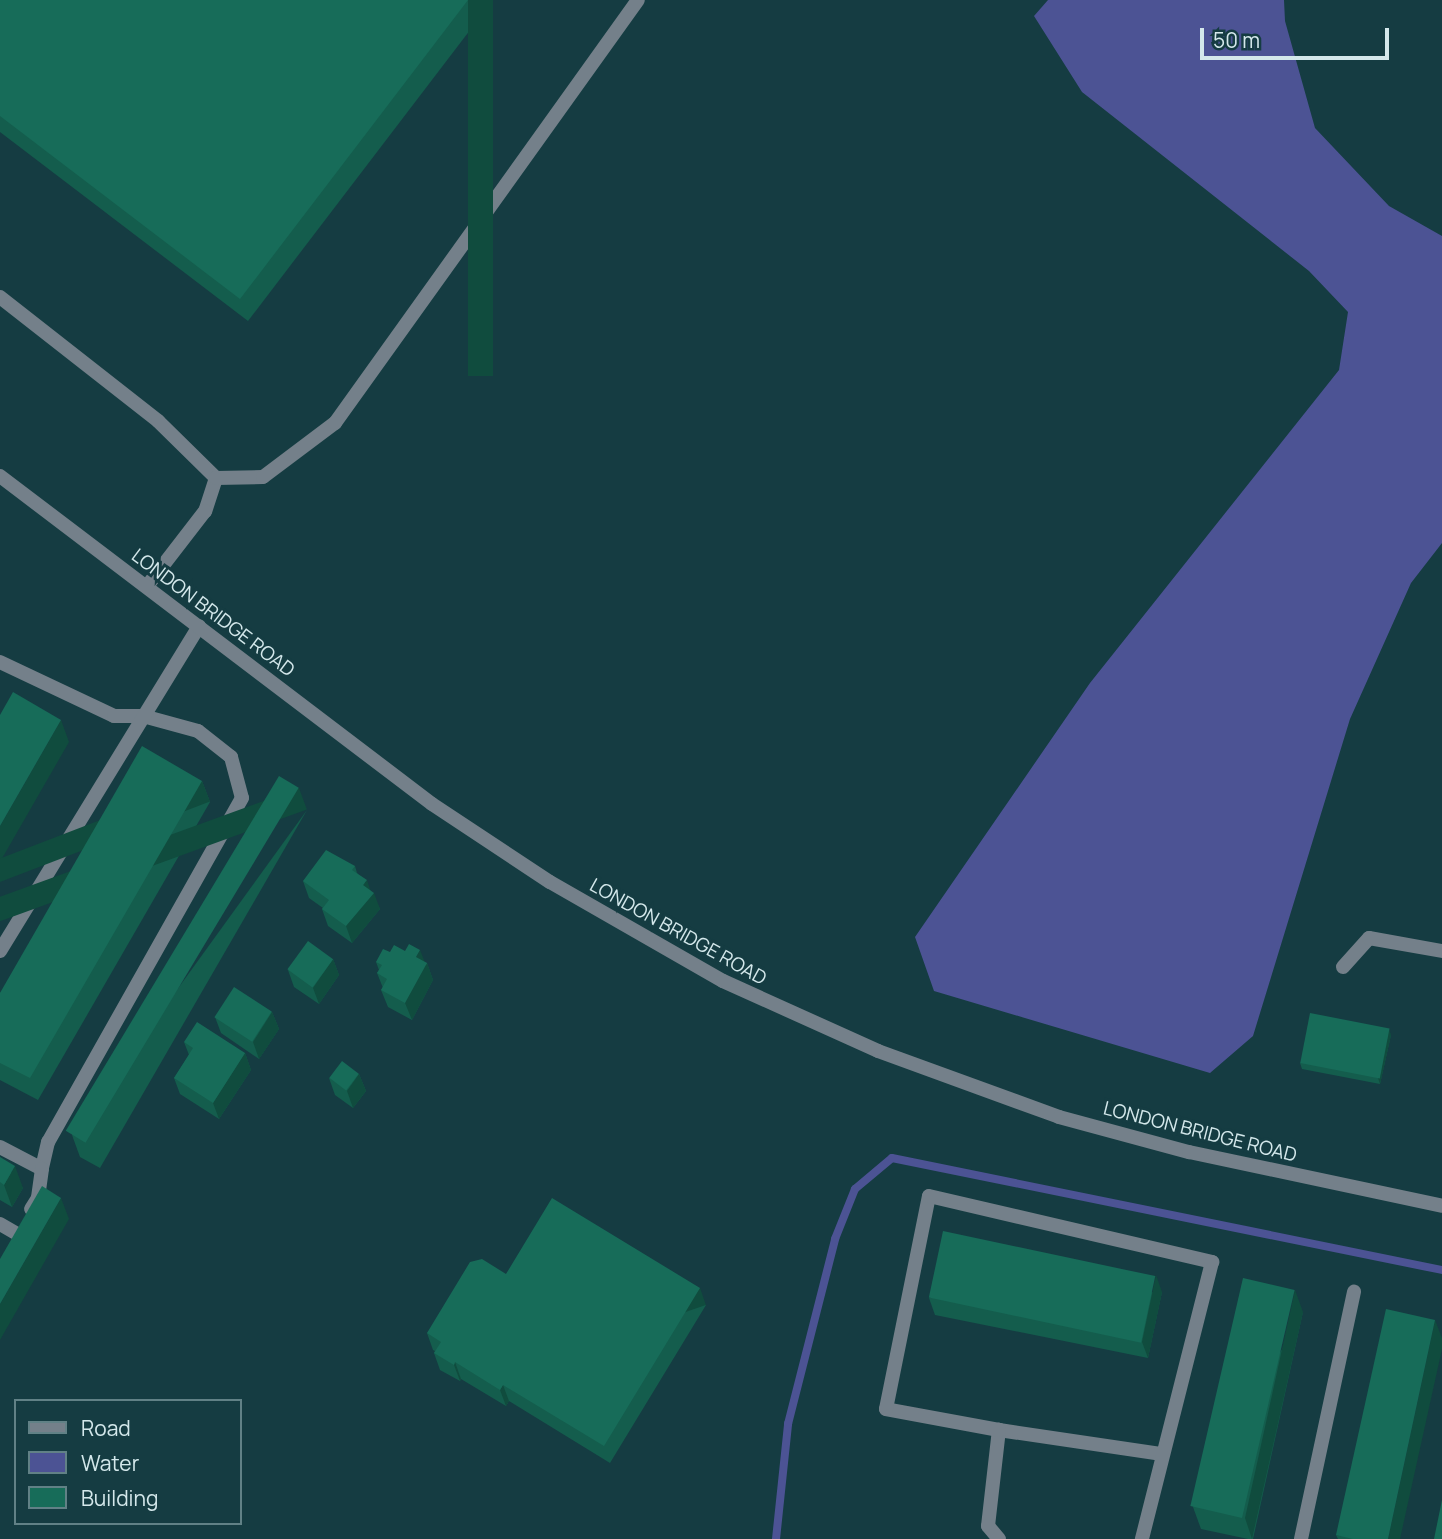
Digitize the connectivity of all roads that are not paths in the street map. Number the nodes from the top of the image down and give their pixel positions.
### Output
1 (638, 0) edge
2 (0, 297) edge
3 (0, 476) edge
4 (216, 478) junction
5 (147, 586) junction
6 (199, 626) junction
7 (0, 662) edge
8 (143, 716) junction
9 (0, 951) edge
10 (1442, 951) edge
11 (1343, 967) dead end
12 (0, 1146) edge
13 (42, 1169) junction
14 (1442, 1206) edge
15 (0, 1224) edge
16 (1354, 1292) dead end
17 (999, 1430) junction
18 (1162, 1454) junction
19 (999, 1539) edge
20 (1142, 1539) edge
21 (1301, 1539) edge

1 - 4 street
2 - 4 street
3 - 5 street, LONDON BRIDGE ROAD
4 - 5 street
5 - 6 street, LONDON BRIDGE ROAD
6 - 8 street
6 - 14 street, LONDON BRIDGE ROAD
7 - 8 street
8 - 9 street
8 - 13 street
10 - 11 street
12 - 13 street
13 - 15 street
16 - 21 street
17 - 18 street
17 - 18 street
17 - 19 street
18 - 20 street

